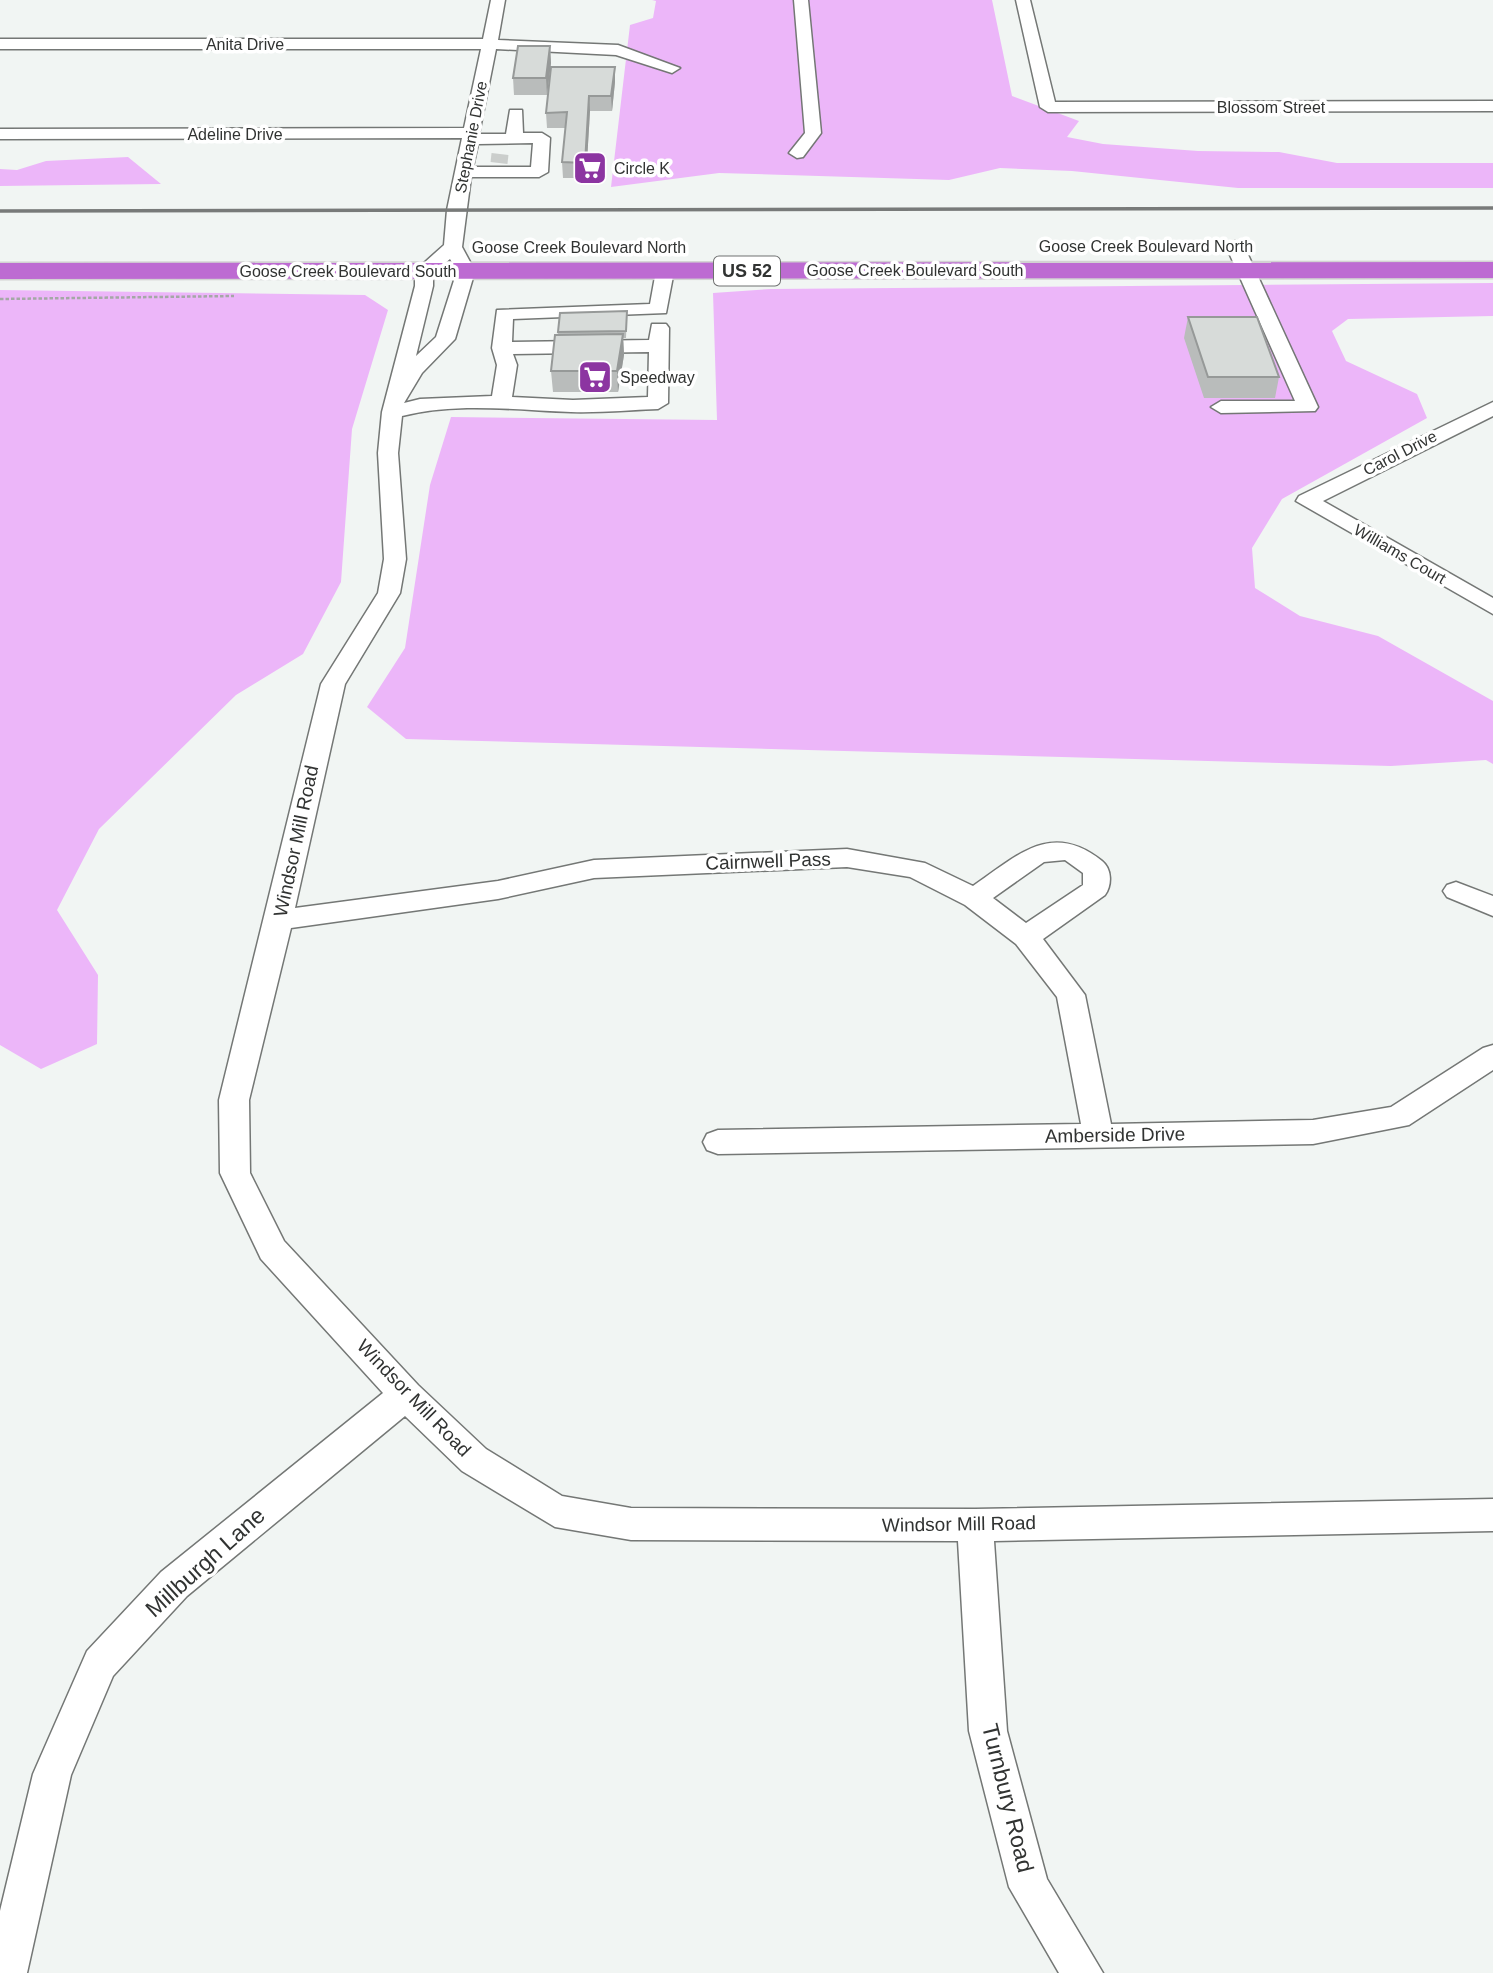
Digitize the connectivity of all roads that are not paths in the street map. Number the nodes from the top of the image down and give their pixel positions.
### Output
1 (498, 0) edge
2 (801, 0) edge
3 (1023, 0) edge
4 (0, 44) edge
5 (489, 44) junction
6 (671, 68) dead end
7 (1493, 106) edge
8 (516, 113) dead end
9 (0, 134) edge
10 (470, 136) junction
11 (503, 153) junction
12 (797, 153) dead end
13 (463, 172) junction
14 (1235, 246) junction
15 (1468, 246) dead end
16 (343, 247) dead end
17 (453, 247) junction
18 (564, 247) dead end
19 (606, 247) dead end
20 (1245, 270) junction
21 (1493, 270) edge
22 (0, 271) edge
23 (424, 271) junction
24 (466, 271) junction
25 (666, 271) junction
26 (659, 309) junction
27 (659, 346) junction
28 (502, 348) junction
29 (501, 402) junction
30 (1221, 407) dead end
31 (1493, 408) edge
32 (392, 412) junction
33 (1307, 500) joint
34 (1493, 607) edge
35 (1456, 891) dead end
36 (974, 898) junction
37 (1493, 908) edge
38 (279, 920) junction
39 (1026, 937) junction
40 (1493, 1056) edge
41 (1098, 1135) junction
42 (718, 1143) dead end
43 (406, 1395) junction
44 (1493, 1515) edge
45 (975, 1525) junction
46 (6, 1973) edge
47 (1082, 1973) edge

1 - 5 street, Stephanie Drive
2 - 12 street
3 - 7 street, Blossom Street
4 - 5 street, Anita Drive
5 - 6 street
5 - 10 street, Stephanie Drive
8 - 11 street
9 - 10 street, Adeline Drive
10 - 11 street, Adeline Drive
10 - 13 street, Stephanie Drive
11 - 13 street
13 - 17 street, Stephanie Drive
14 - 15 highway, Goose Creek Boulevard North / US 52
14 - 19 highway, Goose Creek Boulevard North / US 52
14 - 20 street
16 - 17 highway, Goose Creek Boulevard North
17 - 18 highway, Goose Creek Boulevard North
17 - 23 street
17 - 24 street
20 - 21 highway, Goose Creek Boulevard South / US 52
20 - 25 highway, Goose Creek Boulevard South / US 52
20 - 30 street
22 - 23 highway, Goose Creek Boulevard South / US 52
23 - 24 highway, Goose Creek Boulevard South / US 52
23 - 32 street, Windsor Mill Road
24 - 25 highway, Goose Creek Boulevard South / US 52
24 - 32 street, Windsor Mill Road
25 - 26 street
26 - 27 street
26 - 28 street
27 - 28 street
27 - 29 street
28 - 29 street
29 - 32 street
31 - 33 street, Carol Drive
32 - 38 street, Windsor Mill Road
33 - 34 street, Williams Court
35 - 37 street
36 - 38 street, Cairnwell Pass
36 - 39 street, Cairnwell Pass
36 - 39 street
38 - 43 street, Windsor Mill Road
39 - 41 street, Cairnwell Pass
40 - 41 street, Amberside Drive
41 - 42 street, Amberside Drive
43 - 45 street, Windsor Mill Road
43 - 46 street, Millburgh Lane
44 - 45 street, Windsor Mill Road
45 - 47 street, Turnbury Road

